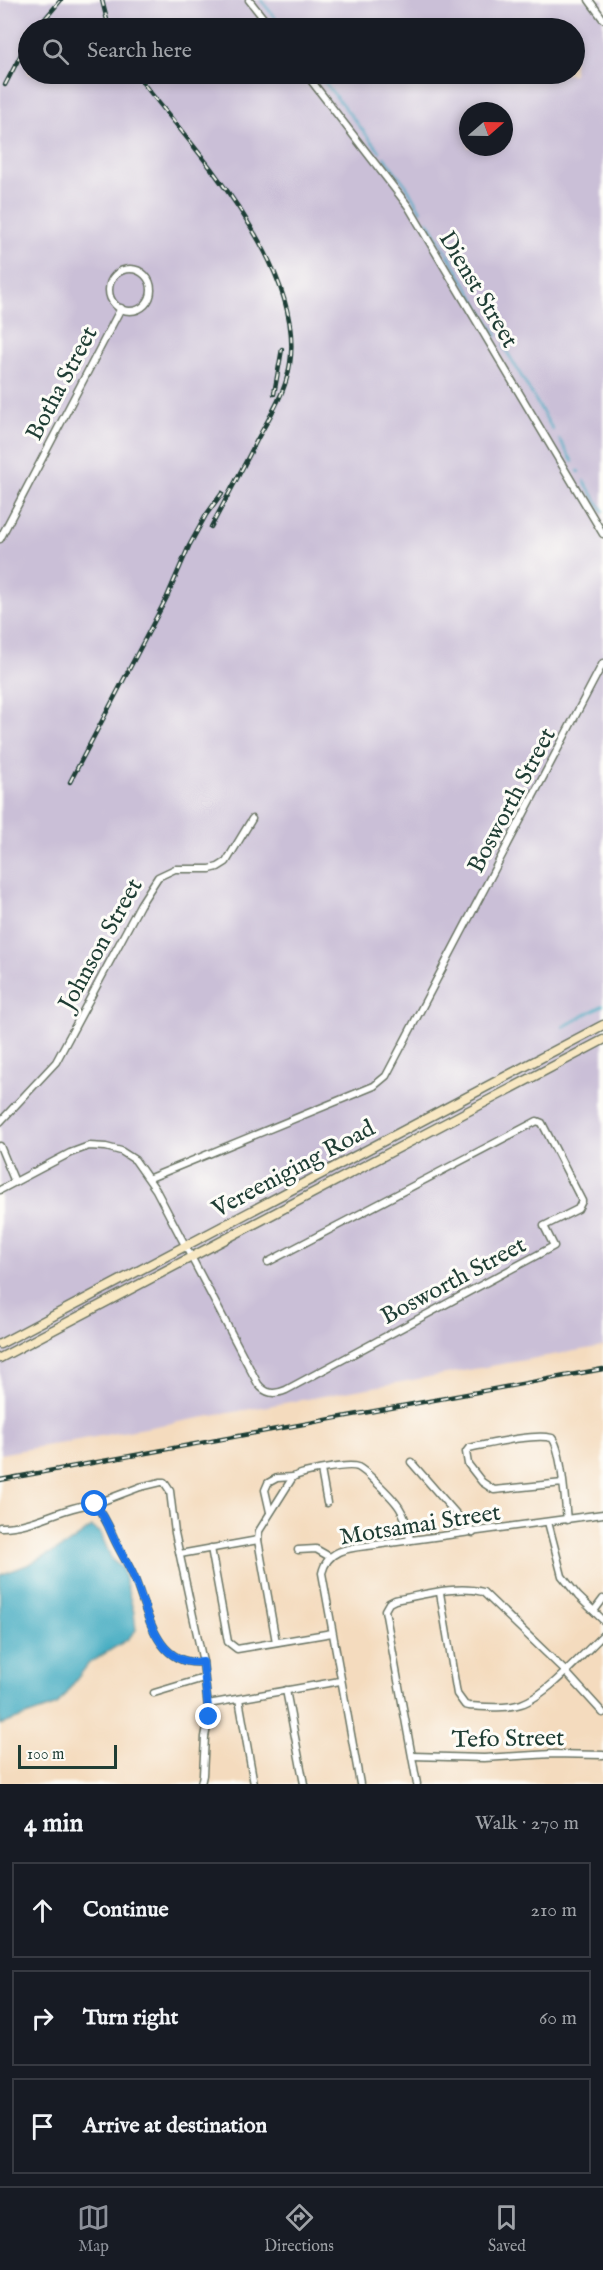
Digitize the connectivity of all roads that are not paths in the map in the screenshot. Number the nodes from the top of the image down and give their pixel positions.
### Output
1 (249, 0) edge
2 (588, 0) edge
3 (263, 18) edge
4 (603, 19) edge
5 (314, 84) edge
6 (121, 308) junction
7 (603, 534) edge
8 (0, 539) edge
9 (603, 663) edge
10 (252, 819) dead end
11 (603, 1026) edge
12 (603, 1040) edge
13 (0, 1122) edge
14 (0, 1146) edge
15 (150, 1179) junction
16 (15, 1182) junction
17 (0, 1190) edge
18 (186, 1246) junction
19 (192, 1257) junction
20 (268, 1262) dead end
21 (0, 1344) edge
22 (0, 1358) edge
23 (411, 1462) dead end
24 (321, 1470) junction
25 (293, 1477) junction
26 (563, 1484) junction
27 (327, 1503) dead end
28 (95, 1504) junction
29 (270, 1512) junction
30 (603, 1514) edge
31 (567, 1520) junction
32 (548, 1522) junction
33 (0, 1527) edge
34 (473, 1533) junction
35 (258, 1540) junction
36 (410, 1540) junction
37 (211, 1548) junction
38 (298, 1550) dead end
39 (180, 1554) junction
40 (330, 1557) junction
41 (440, 1593) junction
42 (603, 1599) edge
43 (594, 1611) junction
44 (603, 1620) edge
45 (332, 1633) junction
46 (603, 1635) edge
47 (276, 1642) junction
48 (203, 1662) junction
49 (565, 1671) junction
50 (204, 1678) junction
51 (340, 1681) junction
52 (286, 1690) junction
53 (154, 1693) dead end
54 (239, 1699) junction
55 (208, 1704) junction
56 (603, 1713) edge
57 (603, 1755) edge
58 (413, 1756) junction
59 (201, 1784) edge
60 (255, 1784) edge
61 (304, 1784) edge
62 (360, 1784) edge
63 (417, 1784) edge

1 - 3 street
2 - 4 street
5 - 7 street, Dienst Street
6 - 6 street
6 - 8 street, Botha Street
9 - 15 street, Bosworth Street
10 - 13 street, Johnson Street
11 - 18 main road, Vereeniging Road
12 - 19 main road, Vereeniging Road
14 - 16 street
15 - 16 street, Bosworth Street
15 - 18 street, Bosworth Street
16 - 17 street, Bosworth Street
18 - 19 street, Bosworth Street
18 - 21 main road, Vereeniging Road
19 - 20 street, Bosworth Street
19 - 22 main road, Vereeniging Road
23 - 34 street
24 - 25 street
24 - 27 street
24 - 36 street
25 - 29 street
25 - 29 street
26 - 26 street
26 - 31 street
28 - 33 street
28 - 39 street
28 - 48 street
29 - 35 street
30 - 31 street, Motsamai Street
31 - 32 street, Motsamai Street
32 - 34 street, Motsamai Street
32 - 43 street
34 - 36 street, Motsamai Street
35 - 37 street
35 - 47 street
36 - 40 street, Motsamai Street
37 - 39 street
37 - 47 street
38 - 40 street
39 - 48 street
40 - 45 street, Motsamai Street
41 - 49 street
41 - 49 street
41 - 58 street
42 - 43 street
43 - 44 street
45 - 47 street
45 - 51 street, Motsamai Street
46 - 49 street
48 - 50 street
49 - 56 street
50 - 53 street
50 - 55 street
51 - 52 street
51 - 62 street, Motsamai Street
52 - 54 street
52 - 61 street
54 - 55 street
54 - 60 street
55 - 59 street
57 - 58 street, Tefo Street
58 - 63 street

